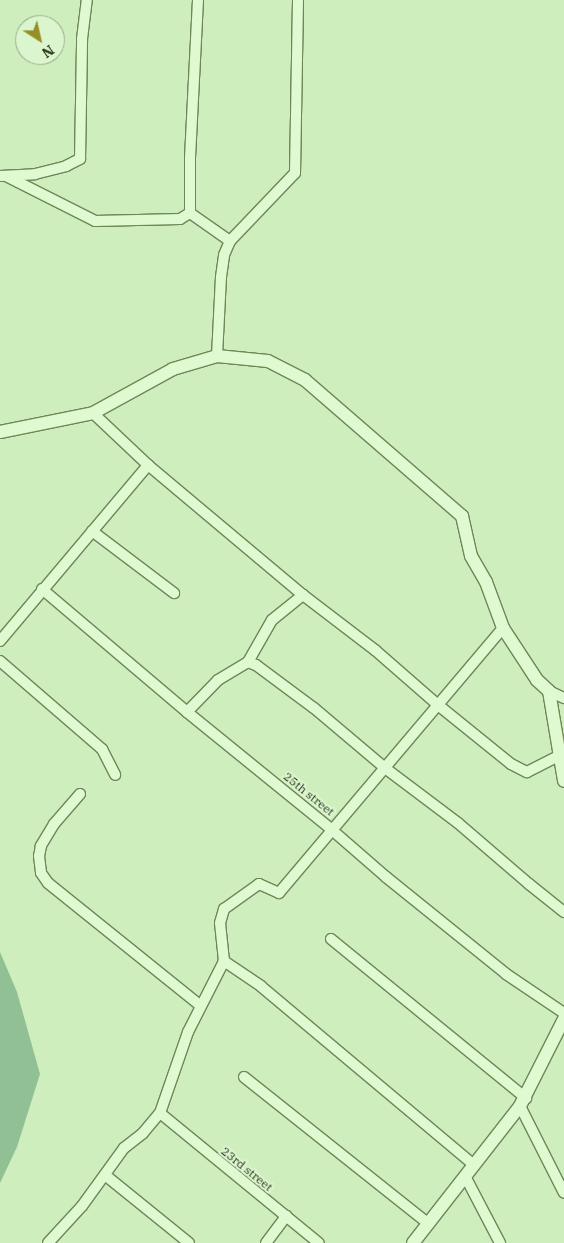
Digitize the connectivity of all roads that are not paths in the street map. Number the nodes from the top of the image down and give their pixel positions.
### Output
1 (86, 0) edge
2 (198, 0) edge
3 (298, 0) edge
4 (3, 176) edge
5 (190, 213) junction
6 (230, 241) junction
7 (217, 356) junction
8 (93, 413) junction
9 (0, 432) edge
10 (148, 465) junction
11 (92, 531) junction
12 (42, 589) junction
13 (174, 593) dead end
14 (303, 595) junction
15 (503, 628) junction
16 (0, 641) edge
17 (0, 661) edge
18 (248, 662) junction
19 (549, 690) junction
20 (564, 698) edge
21 (438, 705) junction
22 (187, 712) junction
23 (560, 755) junction
24 (384, 768) junction
25 (115, 775) dead end
26 (564, 781) edge
27 (80, 794) dead end
28 (332, 830) junction
29 (564, 912) edge
30 (331, 939) dead end
31 (224, 961) junction
32 (201, 1006) junction
33 (564, 1013) edge
34 (564, 1018) edge
35 (244, 1077) dead end
36 (523, 1102) junction
37 (160, 1113) junction
38 (474, 1165) junction
39 (105, 1175) junction
40 (465, 1176) junction
41 (564, 1193) edge
42 (286, 1216) junction
43 (429, 1224) junction
44 (53, 1241) edge
45 (189, 1243) edge
46 (266, 1243) edge
47 (319, 1243) edge
48 (413, 1243) edge
49 (500, 1243) edge

1 - 4 street
2 - 5 street
3 - 6 street
4 - 5 street
5 - 6 street
6 - 7 street
7 - 8 street
7 - 15 street
8 - 9 street
8 - 10 street
10 - 11 street
10 - 14 street
11 - 12 street
11 - 13 street
12 - 16 street
12 - 22 street, 25th street
14 - 18 street
14 - 21 street
15 - 19 street
15 - 21 street
17 - 25 street
18 - 22 street
18 - 24 street
19 - 20 street
19 - 23 street
21 - 23 street
21 - 24 street
22 - 28 street, 25th street
23 - 26 street
24 - 28 street
24 - 29 street
27 - 32 street
28 - 31 street
28 - 33 street, 25th street
30 - 36 street
31 - 32 street
31 - 38 street
32 - 37 street
34 - 36 street
35 - 43 street
36 - 38 street
36 - 41 street
37 - 39 street
37 - 42 street, 23rd street
38 - 40 street
39 - 44 street
39 - 45 street
40 - 43 street
40 - 49 street
42 - 46 street
42 - 47 street, 23rd street
43 - 48 street

